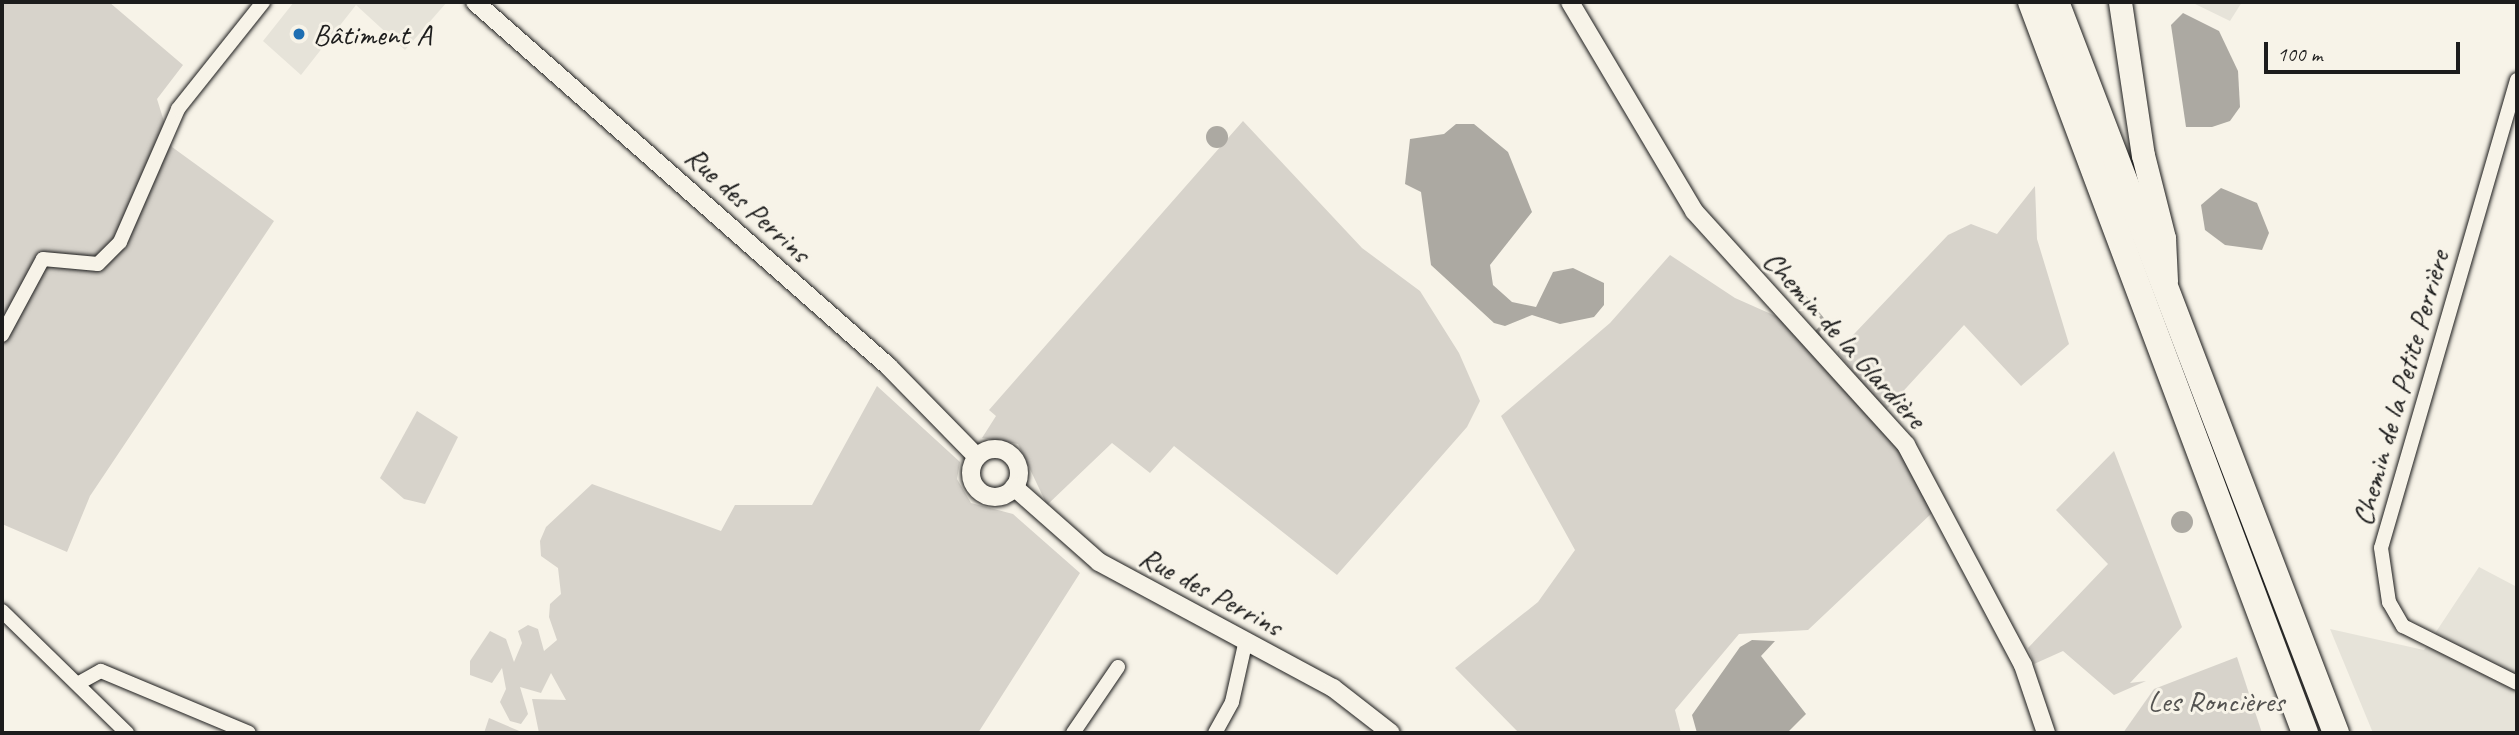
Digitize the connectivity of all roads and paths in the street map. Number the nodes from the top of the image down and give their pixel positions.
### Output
1 (263, 2) edge
2 (475, 2) edge
3 (1570, 2) edge
4 (2031, 2) edge
5 (2056, 2) edge
6 (2120, 2) edge
7 (2517, 80) edge
8 (2166, 284) junction
9 (2, 334) edge
10 (977, 457) junction
11 (1014, 487) junction
12 (2246, 573) junction
13 (2, 611) edge
14 (1246, 640) junction
15 (1118, 667) dead end
16 (2517, 683) edge
17 (79, 684) junction
18 (1219, 728) edge
19 (127, 733) edge
20 (249, 733) edge
21 (1073, 733) edge
22 (1236, 733) edge
23 (1391, 733) edge
24 (2046, 733) edge
25 (2288, 733) edge
26 (2305, 733) edge
27 (2336, 733) edge

1 - 9 street
2 - 10 street, Rue des Perrins
3 - 24 street, Chemin de la Glardière
4 - 12 highway
5 - 8 highway
6 - 8 highway
7 - 16 street, Chemin de la Petite Perrière
8 - 27 highway
10 - 11 street
10 - 11 street
11 - 14 street, Rue des Perrins
12 - 25 highway
12 - 26 highway
13 - 17 street
14 - 18 street
14 - 23 street, Rue des Perrins
15 - 21 street
17 - 19 street
17 - 20 street
18 - 22 street

